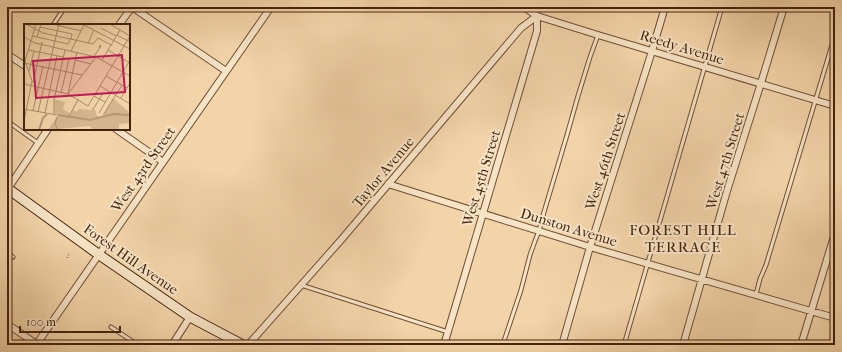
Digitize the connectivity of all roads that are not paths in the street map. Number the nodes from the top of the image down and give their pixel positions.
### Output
1 (65, 7) edge
2 (132, 7) edge
3 (270, 7) edge
4 (524, 7) edge
5 (666, 7) edge
6 (722, 7) edge
7 (784, 7) edge
8 (537, 16) junction
9 (54, 24) edge
10 (120, 24) edge
11 (598, 35) junction
12 (835, 35) edge
13 (652, 51) junction
14 (7, 54) edge
15 (24, 65) edge
16 (704, 67) junction
17 (226, 71) junction
18 (761, 83) junction
19 (815, 100) junction
20 (835, 106) edge
21 (7, 120) edge
22 (47, 130) edge
23 (117, 130) edge
24 (38, 143) junction
25 (163, 162) junction
26 (388, 184) junction
27 (7, 189) edge
28 (483, 214) junction
29 (539, 231) junction
30 (835, 233) edge
31 (590, 247) junction
32 (7, 253) edge
33 (98, 254) junction
34 (13, 256) dead end
35 (648, 263) junction
36 (702, 279) junction
37 (301, 285) junction
38 (756, 294) junction
39 (812, 311) junction
40 (190, 317) junction
41 (835, 318) edge
42 (7, 324) edge
43 (112, 327) dead end
44 (448, 332) junction
45 (36, 345) edge
46 (138, 345) edge
47 (172, 345) edge
48 (243, 345) edge
49 (248, 345) edge
50 (444, 345) edge
51 (504, 345) edge
52 (562, 345) edge
53 (624, 345) edge
54 (683, 345) edge
55 (802, 345) edge

1 - 9 lane
2 - 10 street
2 - 17 street
3 - 17 street, West 43rd Street
4 - 8 street, Reedy Avenue
5 - 13 street, West 46th Street
6 - 16 lane
7 - 18 street, West 47th Street
8 - 11 street, Reedy Avenue
8 - 26 street, Taylor Avenue
8 - 28 street, West 45th Street
11 - 13 street, Reedy Avenue
11 - 29 lane
12 - 19 lane
13 - 16 street, Reedy Avenue
13 - 31 street, West 46th Street
14 - 15 street
16 - 18 street, Reedy Avenue
16 - 35 lane
17 - 25 street, West 43rd Street
18 - 19 street, Reedy Avenue
18 - 36 street, West 47th Street
19 - 20 street, Reedy Avenue
19 - 38 lane
21 - 24 lane
22 - 24 street
23 - 25 street
24 - 27 street
25 - 33 street, West 43rd Street
26 - 28 street, Dunston Avenue
26 - 37 street, Taylor Avenue
27 - 33 main road, Forest Hill Avenue
28 - 29 street, Dunston Avenue
28 - 44 street, West 45th Street
29 - 31 street, Dunston Avenue
29 - 51 lane
30 - 39 street
31 - 35 street, Dunston Avenue
31 - 52 street, West 46th Street
32 - 34 lane
33 - 40 main road, Forest Hill Avenue
33 - 45 street, West 43rd Street
35 - 36 street, Dunston Avenue
35 - 53 lane
36 - 38 street, Dunston Avenue
36 - 54 street, West 47th Street
37 - 44 lane
37 - 49 street, Taylor Avenue
38 - 39 street, Dunston Avenue
39 - 41 street, Dunston Avenue
39 - 55 street
40 - 47 street
40 - 48 main road, Forest Hill Avenue
42 - 45 street
43 - 46 lane
44 - 50 street, West 45th Street

